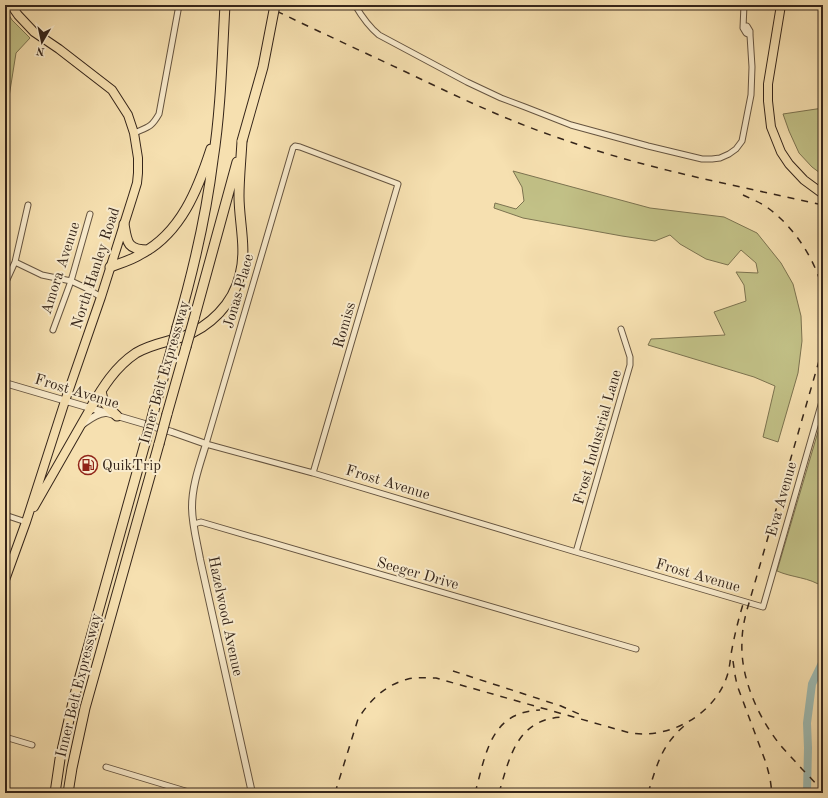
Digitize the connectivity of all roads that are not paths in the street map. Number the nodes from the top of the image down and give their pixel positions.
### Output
1 (11, 5) edge
2 (179, 5) edge
3 (225, 5) edge
4 (275, 5) edge
5 (355, 5) edge
6 (744, 5) edge
7 (781, 5) edge
8 (217, 131) junction
9 (134, 133) junction
10 (242, 141) junction
11 (398, 184) joint
12 (813, 186) junction
13 (823, 189) edge
14 (823, 194) edge
15 (28, 205) dead end
16 (90, 214) dead end
17 (124, 224) junction
18 (148, 250) junction
19 (15, 262) junction
20 (110, 267) junction
21 (71, 281) junction
22 (5, 284) edge
23 (101, 297) junction
24 (621, 329) dead end
25 (53, 330) dead end
26 (5, 383) edge
27 (101, 390) junction
28 (823, 398) edge
29 (65, 401) junction
30 (90, 409) junction
31 (106, 413) junction
32 (117, 416) junction
33 (80, 426) junction
34 (206, 444) junction
35 (313, 473) junction
36 (5, 515) edge
37 (26, 522) junction
38 (194, 524) junction
39 (576, 552) junction
40 (5, 577) edge
41 (763, 607) joint
42 (636, 649) dead end
43 (5, 737) edge
44 (32, 745) dead end
45 (106, 767) dead end
46 (55, 793) edge
47 (68, 793) edge
48 (192, 793) edge
49 (252, 793) edge

1 - 9 main road, North Hanley Road
2 - 9 street
3 - 8 highway, Inner Belt Expressway
4 - 10 highway, Inner Belt Expressway, bridge
5 - 6 street
7 - 12 main road
8 - 18 highway
8 - 46 highway, Inner Belt Expressway, bridge
9 - 17 main road, North Hanley Road
10 - 27 highway
10 - 47 highway, Inner Belt Expressway, bridge
11 - 34 street, Jonas Place
11 - 35 street, Romiss
12 - 13 street
12 - 14 main road
15 - 19 street
16 - 21 street, Amora Avenue
17 - 18 highway
17 - 20 main road, North Hanley Road
18 - 20 highway
19 - 21 street
19 - 22 street
20 - 23 main road, North Hanley Road
21 - 23 street
21 - 25 street, Amora Avenue
23 - 29 main road, North Hanley Road
24 - 39 street, Frost Industrial Lane
26 - 29 street, Frost Avenue
27 - 30 highway
27 - 32 highway
28 - 41 street, Eva Avenue
29 - 30 street, Frost Avenue
29 - 37 main road, North Hanley Road
30 - 31 street, Frost Avenue
30 - 33 main road
31 - 32 street, Frost Avenue
31 - 33 street
32 - 34 street, Frost Avenue
33 - 37 main road
34 - 35 street, Frost Avenue
34 - 38 street, Hazelwood Avenue
35 - 39 street, Frost Avenue
36 - 37 street
37 - 40 main road, North Hanley Road
38 - 42 street, Seeger Drive
38 - 49 street, Hazelwood Avenue
39 - 41 street, Frost Avenue
43 - 44 street
45 - 48 street

